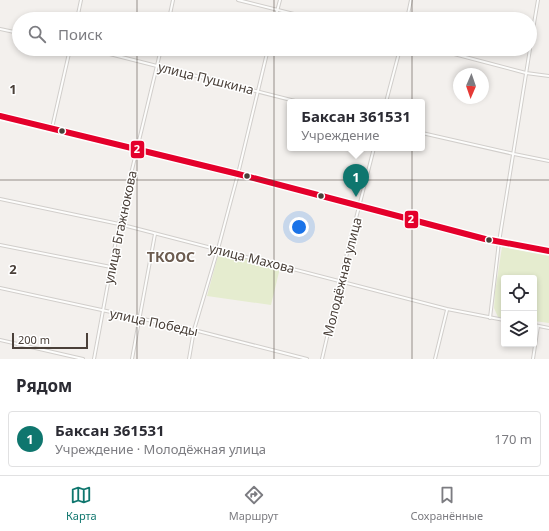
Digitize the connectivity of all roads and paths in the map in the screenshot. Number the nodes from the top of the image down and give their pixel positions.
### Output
1 (81, 0) edge
2 (173, 0) edge
3 (238, 0) edge
4 (280, 0) edge
5 (411, 0) edge
6 (538, 0) edge
7 (277, 10) junction
8 (78, 12) edge
9 (170, 12) edge
10 (285, 12) edge
11 (408, 12) edge
12 (536, 12) edge
13 (0, 29) edge
14 (12, 32) edge
15 (68, 56) edge
16 (120, 56) edge
17 (160, 56) edge
18 (266, 56) edge
19 (398, 56) edge
20 (461, 56) edge
21 (529, 56) edge
22 (158, 65) junction
23 (526, 73) junction
24 (549, 76) edge
25 (258, 91) junction
26 (288, 99) edge
27 (387, 99) edge
28 (0, 116) edge
29 (52, 128) junction
30 (425, 134) edge
31 (137, 149) junction
32 (373, 151) edge
33 (514, 154) junction
34 (549, 161) edge
35 (238, 174) junction
36 (0, 198) edge
37 (359, 206) junction
38 (119, 224) junction
39 (155, 234) junction
40 (499, 242) junction
41 (0, 244) edge
42 (218, 249) junction
43 (549, 251) edge
44 (111, 267) junction
45 (340, 281) junction
46 (0, 288) edge
47 (447, 309) junction
48 (103, 311) junction
49 (139, 318) junction
50 (490, 318) junction
51 (501, 320) edge
52 (538, 326) joint
53 (549, 328) edge
54 (194, 330) junction
55 (0, 340) edge
56 (83, 359) edge
57 (94, 359) edge
58 (132, 359) edge
59 (189, 359) edge
60 (307, 359) edge
61 (322, 359) edge
62 (435, 359) edge
63 (533, 359) edge

1 - 8 street
2 - 9 street
3 - 7 street
4 - 7 street
5 - 11 street
6 - 12 street
7 - 10 street
13 - 14 street
15 - 29 street
16 - 22 street, улица Пушкина
17 - 22 street, улица Бгажнокова
18 - 25 street
19 - 27 street
20 - 23 street
21 - 23 street
22 - 25 street, улица Пушкина
22 - 31 street, улица Бгажнокова
23 - 24 street
23 - 33 street
25 - 26 street, улица Пушкина
25 - 35 street
28 - 29 main road
29 - 31 main road
30 - 33 street
31 - 35 main road
31 - 38 street, улица Бгажнокова
32 - 37 street, Молодёжная улица
33 - 34 street
33 - 40 street
35 - 37 main road
35 - 42 street
36 - 38 street, улица Махова
37 - 40 main road
37 - 45 street, Молодёжная улица
38 - 39 street, улица Махова
38 - 44 street, улица Бгажнокова
39 - 42 street, улица Махова
39 - 49 street
40 - 43 main road
40 - 50 street
41 - 44 street
42 - 45 street, улица Махова
42 - 54 street
44 - 48 street, улица Бгажнокова
45 - 47 street, улица Махова
45 - 61 street, Молодёжная улица
46 - 48 street, улица Победы
47 - 50 street, улица Махова
47 - 62 street
48 - 49 street, улица Победы
48 - 57 street, улица Бгажнокова
49 - 54 street, улица Победы
49 - 58 street
50 - 51 street, улица Махова
52 - 53 street
52 - 63 street
54 - 59 street
54 - 60 street, улица Победы
55 - 56 street

